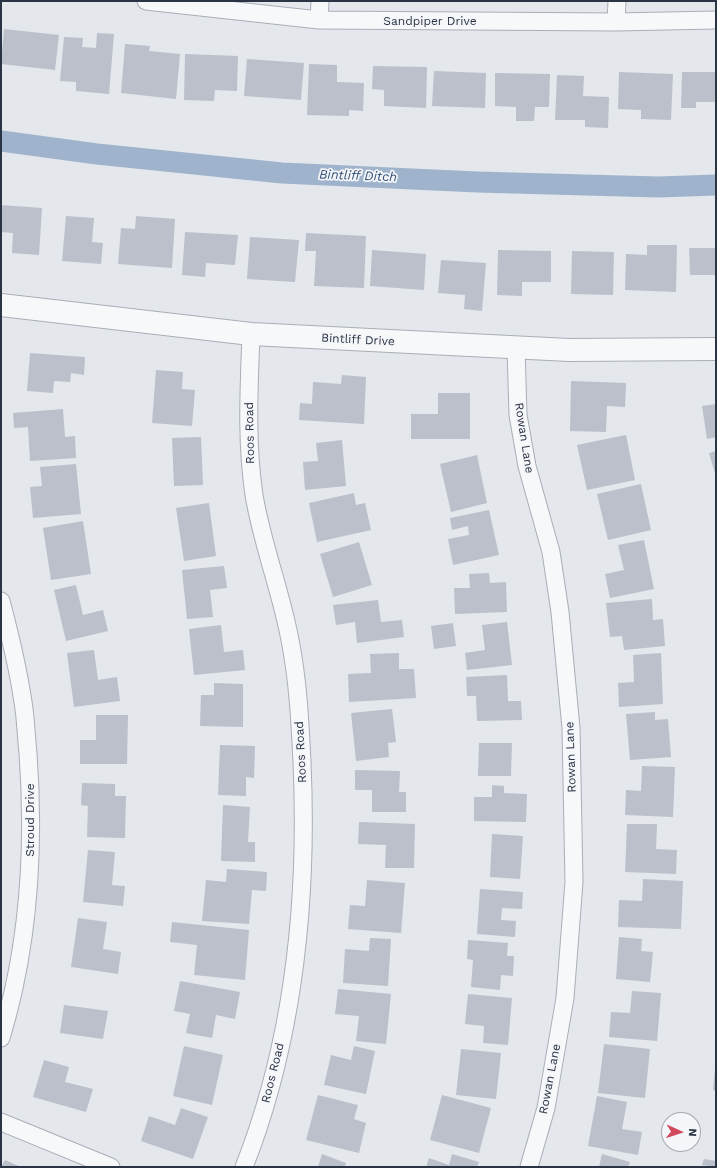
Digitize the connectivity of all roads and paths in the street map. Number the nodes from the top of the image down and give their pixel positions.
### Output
1 (146, 1) edge
2 (320, 1) edge
3 (617, 1) edge
4 (319, 20) junction
5 (716, 20) edge
6 (616, 22) junction
7 (1, 305) edge
8 (251, 334) junction
9 (516, 348) junction
10 (716, 349) edge
11 (1, 602) edge
12 (1, 1038) edge
13 (1, 1122) edge
14 (111, 1167) edge
15 (244, 1167) edge
16 (529, 1167) edge

1 - 4 street, Sandpiper Drive
2 - 4 street
3 - 6 street
4 - 6 street, Sandpiper Drive
5 - 6 street, Sandpiper Drive
7 - 8 street, Bintliff Drive
8 - 9 street, Bintliff Drive
8 - 15 street, Roos Road
9 - 10 street, Bintliff Drive
9 - 16 street, Rowan Lane
11 - 12 street, Stroud Drive
13 - 14 street

